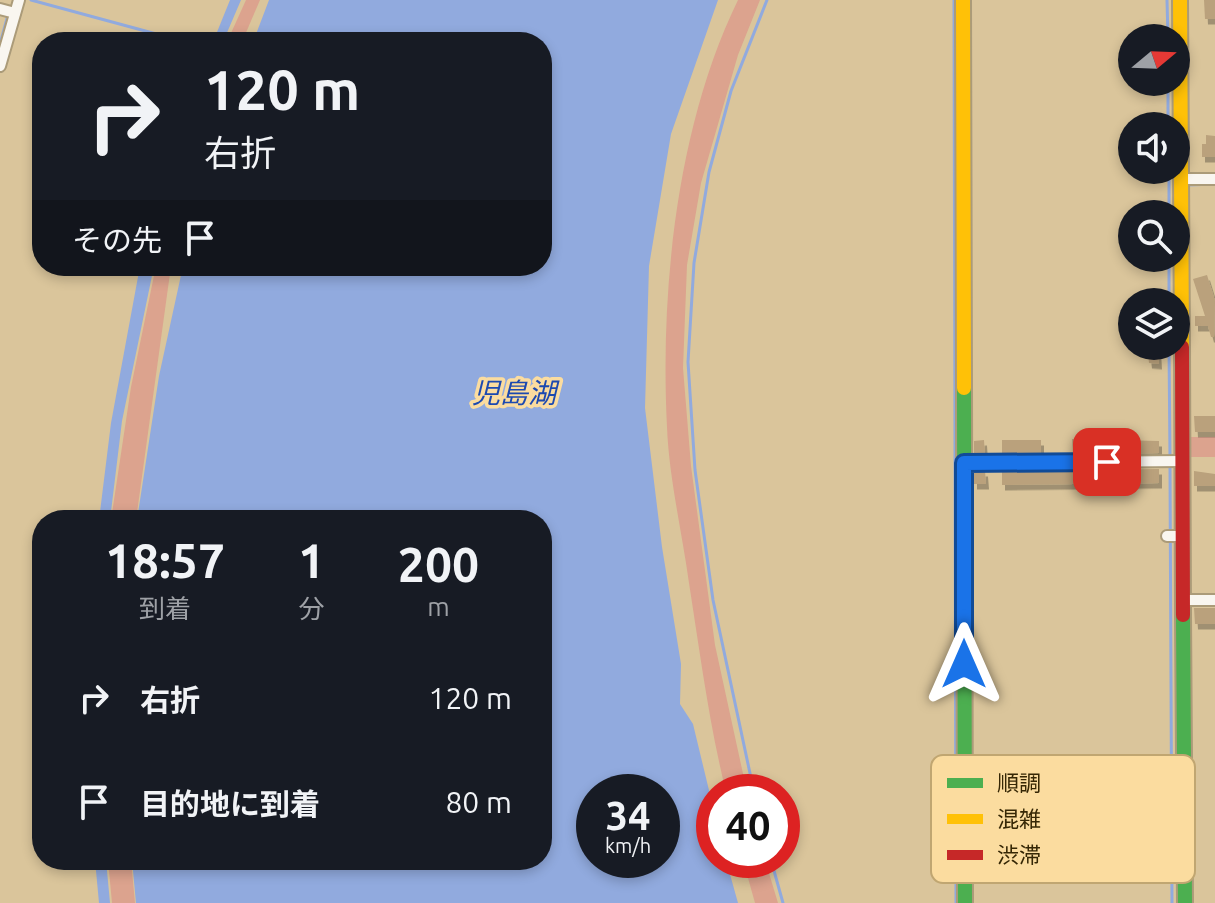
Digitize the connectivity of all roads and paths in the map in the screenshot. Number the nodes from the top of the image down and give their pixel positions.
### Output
1 (963, 0) edge
2 (1180, 0) edge
3 (11, 8) edge
4 (0, 66) edge
5 (1180, 112) edge
6 (1190, 179) edge
7 (1215, 179) edge
8 (1180, 184) edge
9 (1174, 461) junction
10 (964, 463) junction
11 (1183, 600) junction
12 (1215, 600) edge
13 (965, 755) edge
14 (1184, 755) edge
15 (965, 883) edge
16 (1185, 883) edge
17 (965, 903) edge
18 (1185, 903) edge

1 - 10 street
2 - 5 street
3 - 4 street
6 - 7 street
8 - 9 street
9 - 10 street
9 - 11 street
10 - 13 street
11 - 12 street
11 - 14 street
15 - 17 street
16 - 18 street

